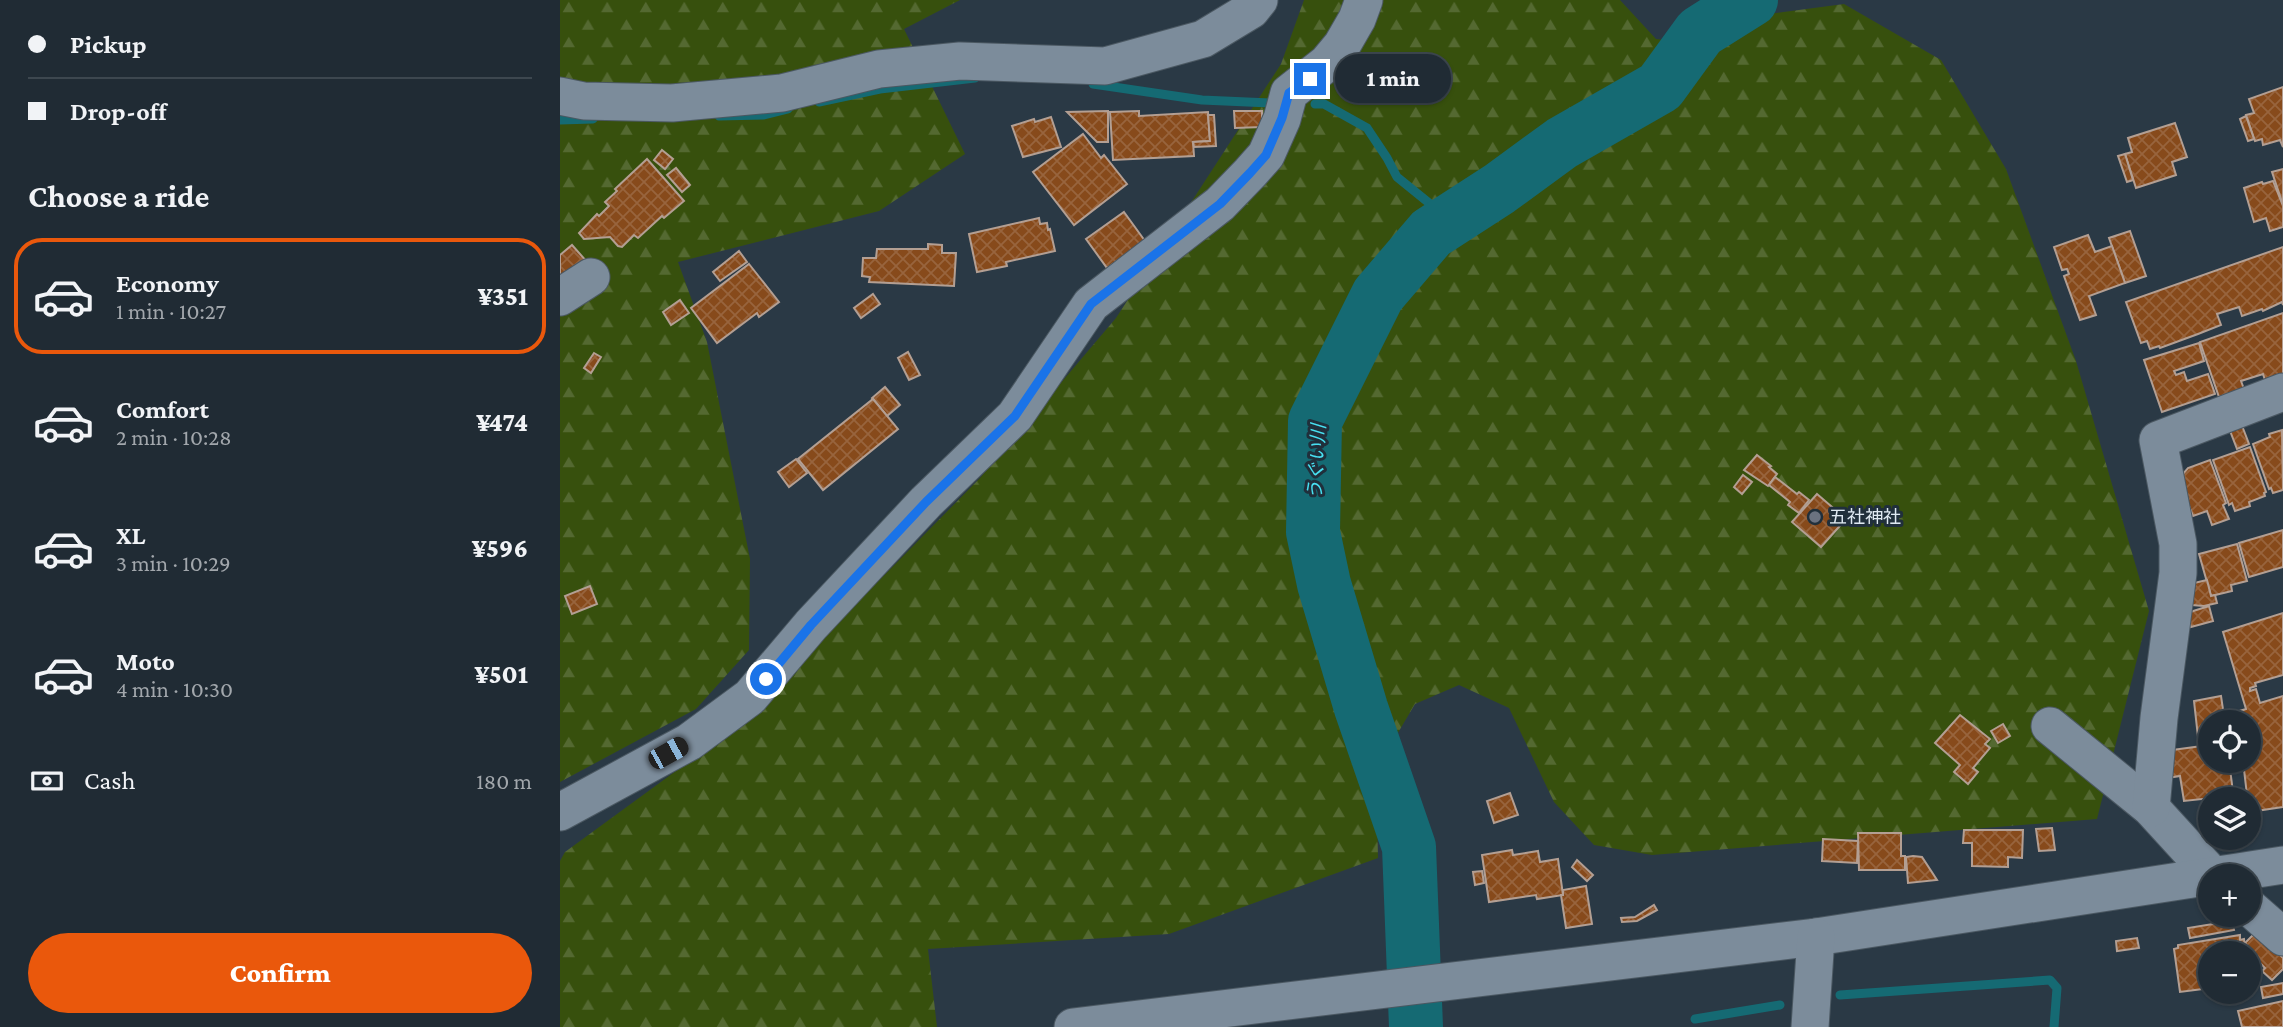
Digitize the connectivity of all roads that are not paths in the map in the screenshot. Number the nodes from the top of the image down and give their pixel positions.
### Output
1 (1259, 0) edge
2 (1364, 0) edge
3 (560, 96) edge
4 (591, 277) dead end
5 (560, 297) edge
6 (2283, 392) edge
7 (2050, 726) dead end
8 (2151, 808) junction
9 (560, 812) edge
10 (2202, 864) edge
11 (2283, 865) edge
12 (2261, 868) edge
13 (2198, 878) edge
14 (2261, 918) edge
15 (1816, 937) junction
16 (2283, 937) edge
17 (1073, 1027) edge
18 (1810, 1027) edge

1 - 3 street
2 - 9 street
4 - 5 street
6 - 8 street
7 - 8 street
8 - 10 street
11 - 12 street
13 - 15 street
14 - 16 street
15 - 17 street
15 - 18 street

